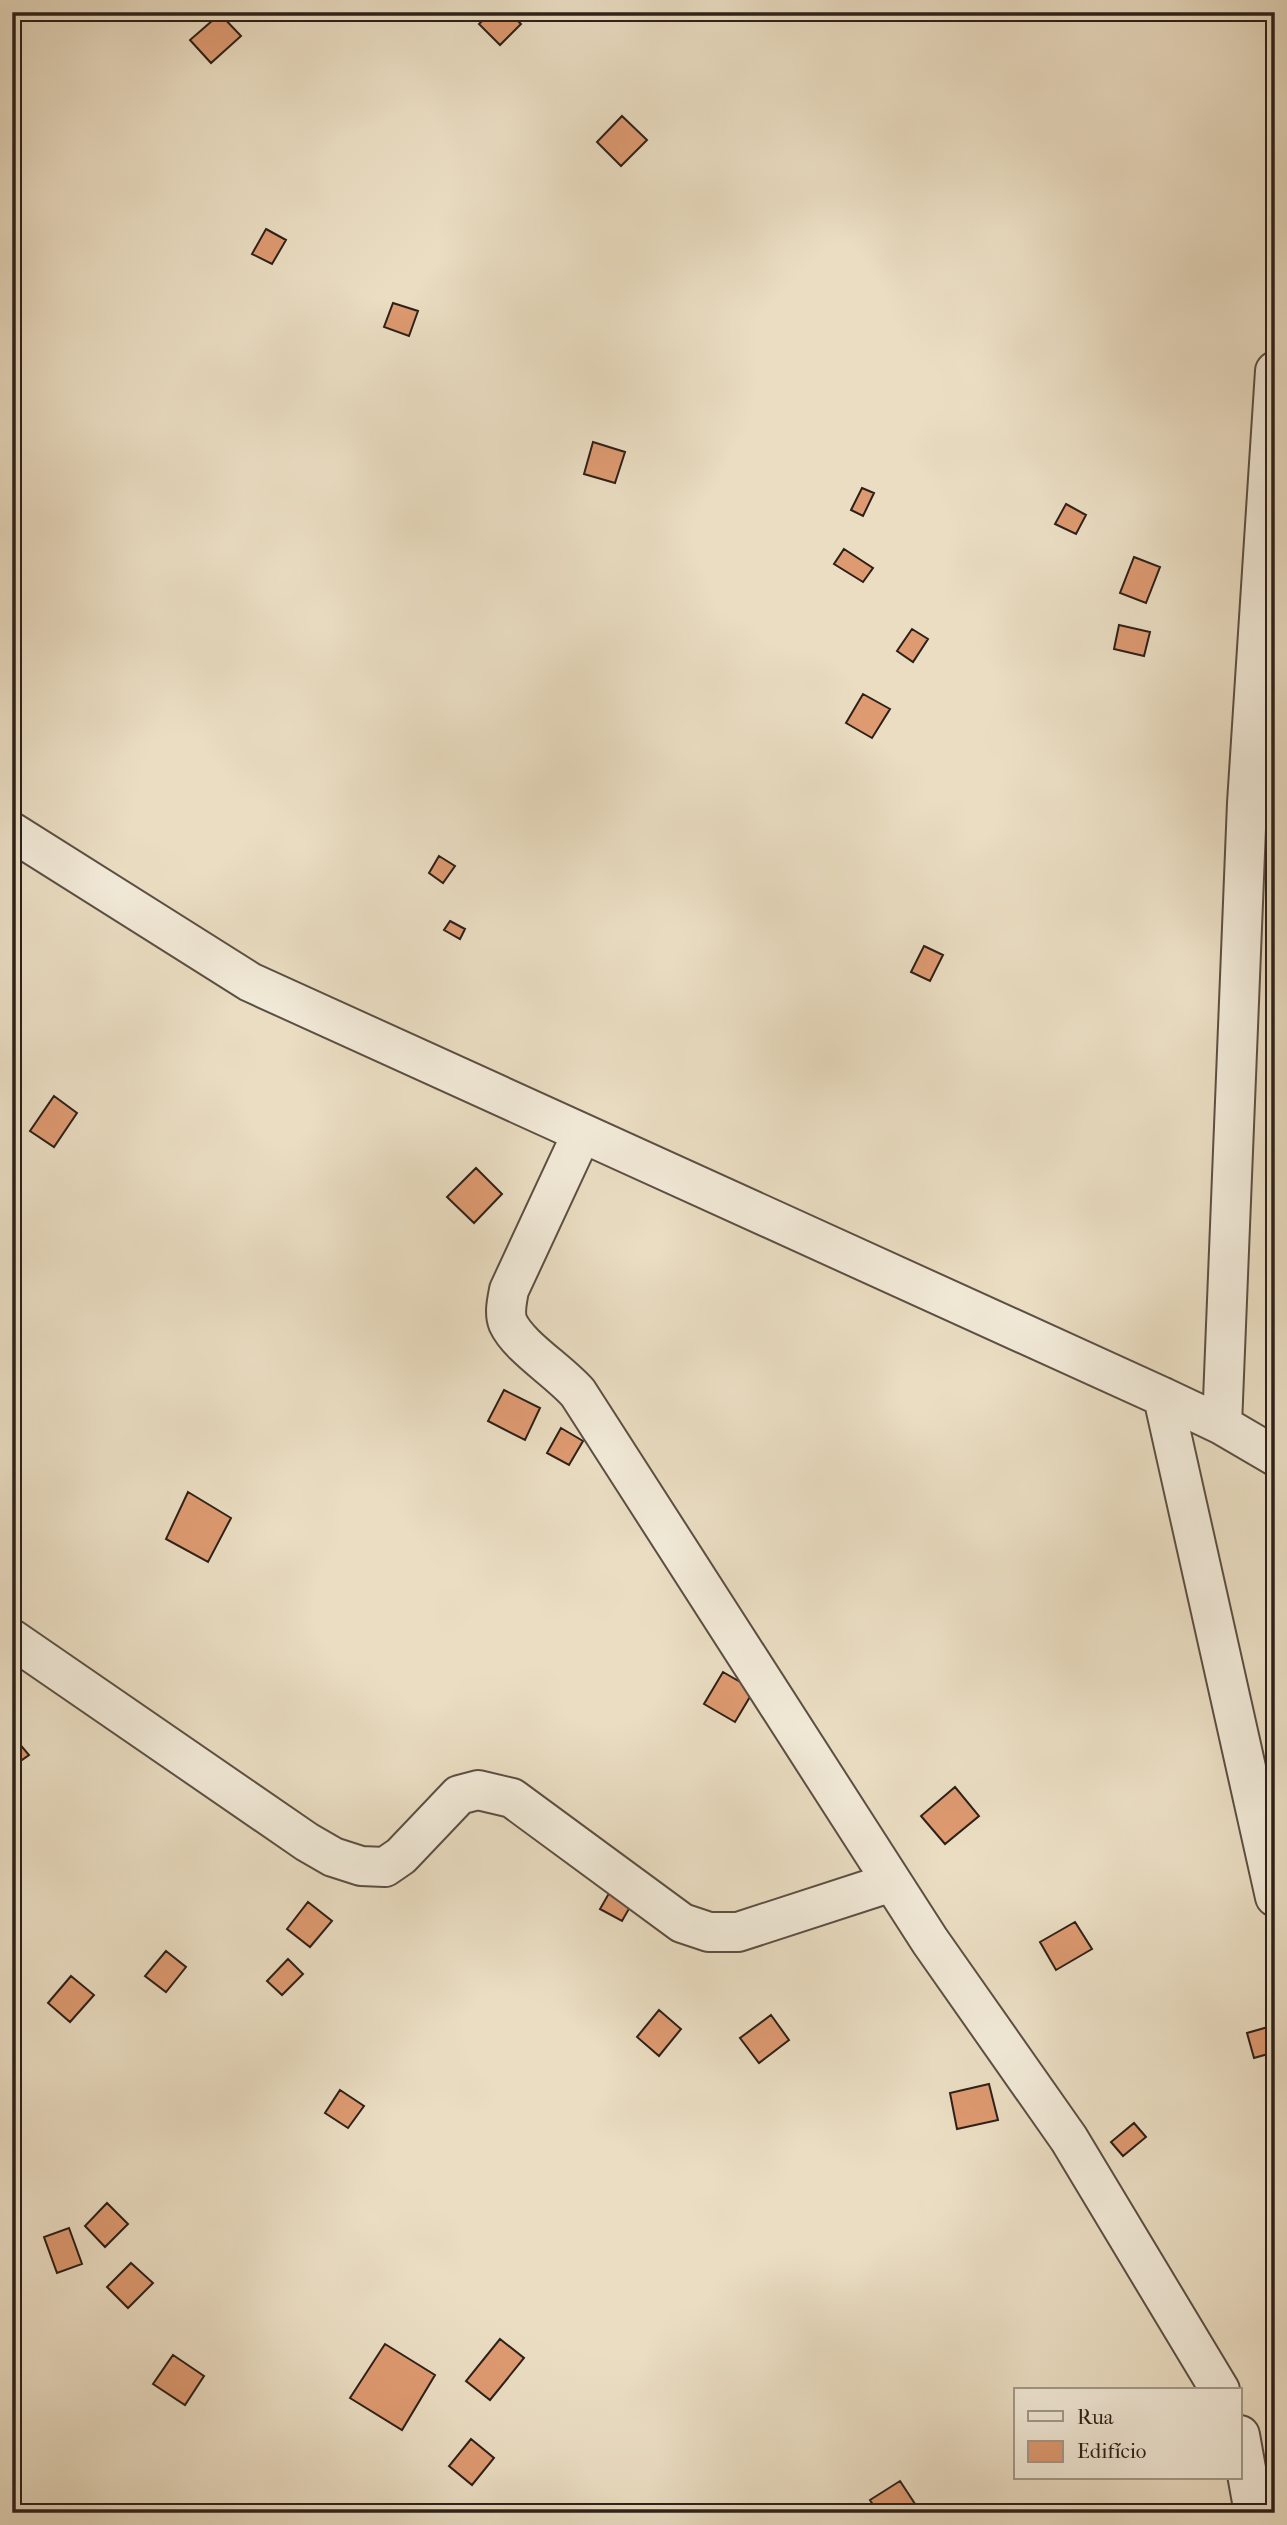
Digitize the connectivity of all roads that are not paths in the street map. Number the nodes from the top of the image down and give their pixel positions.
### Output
1 (1275, 372) edge
2 (12, 832) edge
3 (582, 1133) junction
4 (1163, 1398) junction
5 (1222, 1425) junction
6 (1275, 1456) edge
7 (12, 1639) edge
8 (892, 1882) junction
9 (1275, 1897) edge
10 (1219, 2388) edge
11 (1242, 2446) edge
12 (1254, 2513) edge

1 - 5 street
2 - 3 street
3 - 4 street
3 - 8 street
4 - 5 street
4 - 9 street
5 - 6 street
7 - 8 street
8 - 10 street
11 - 12 street

